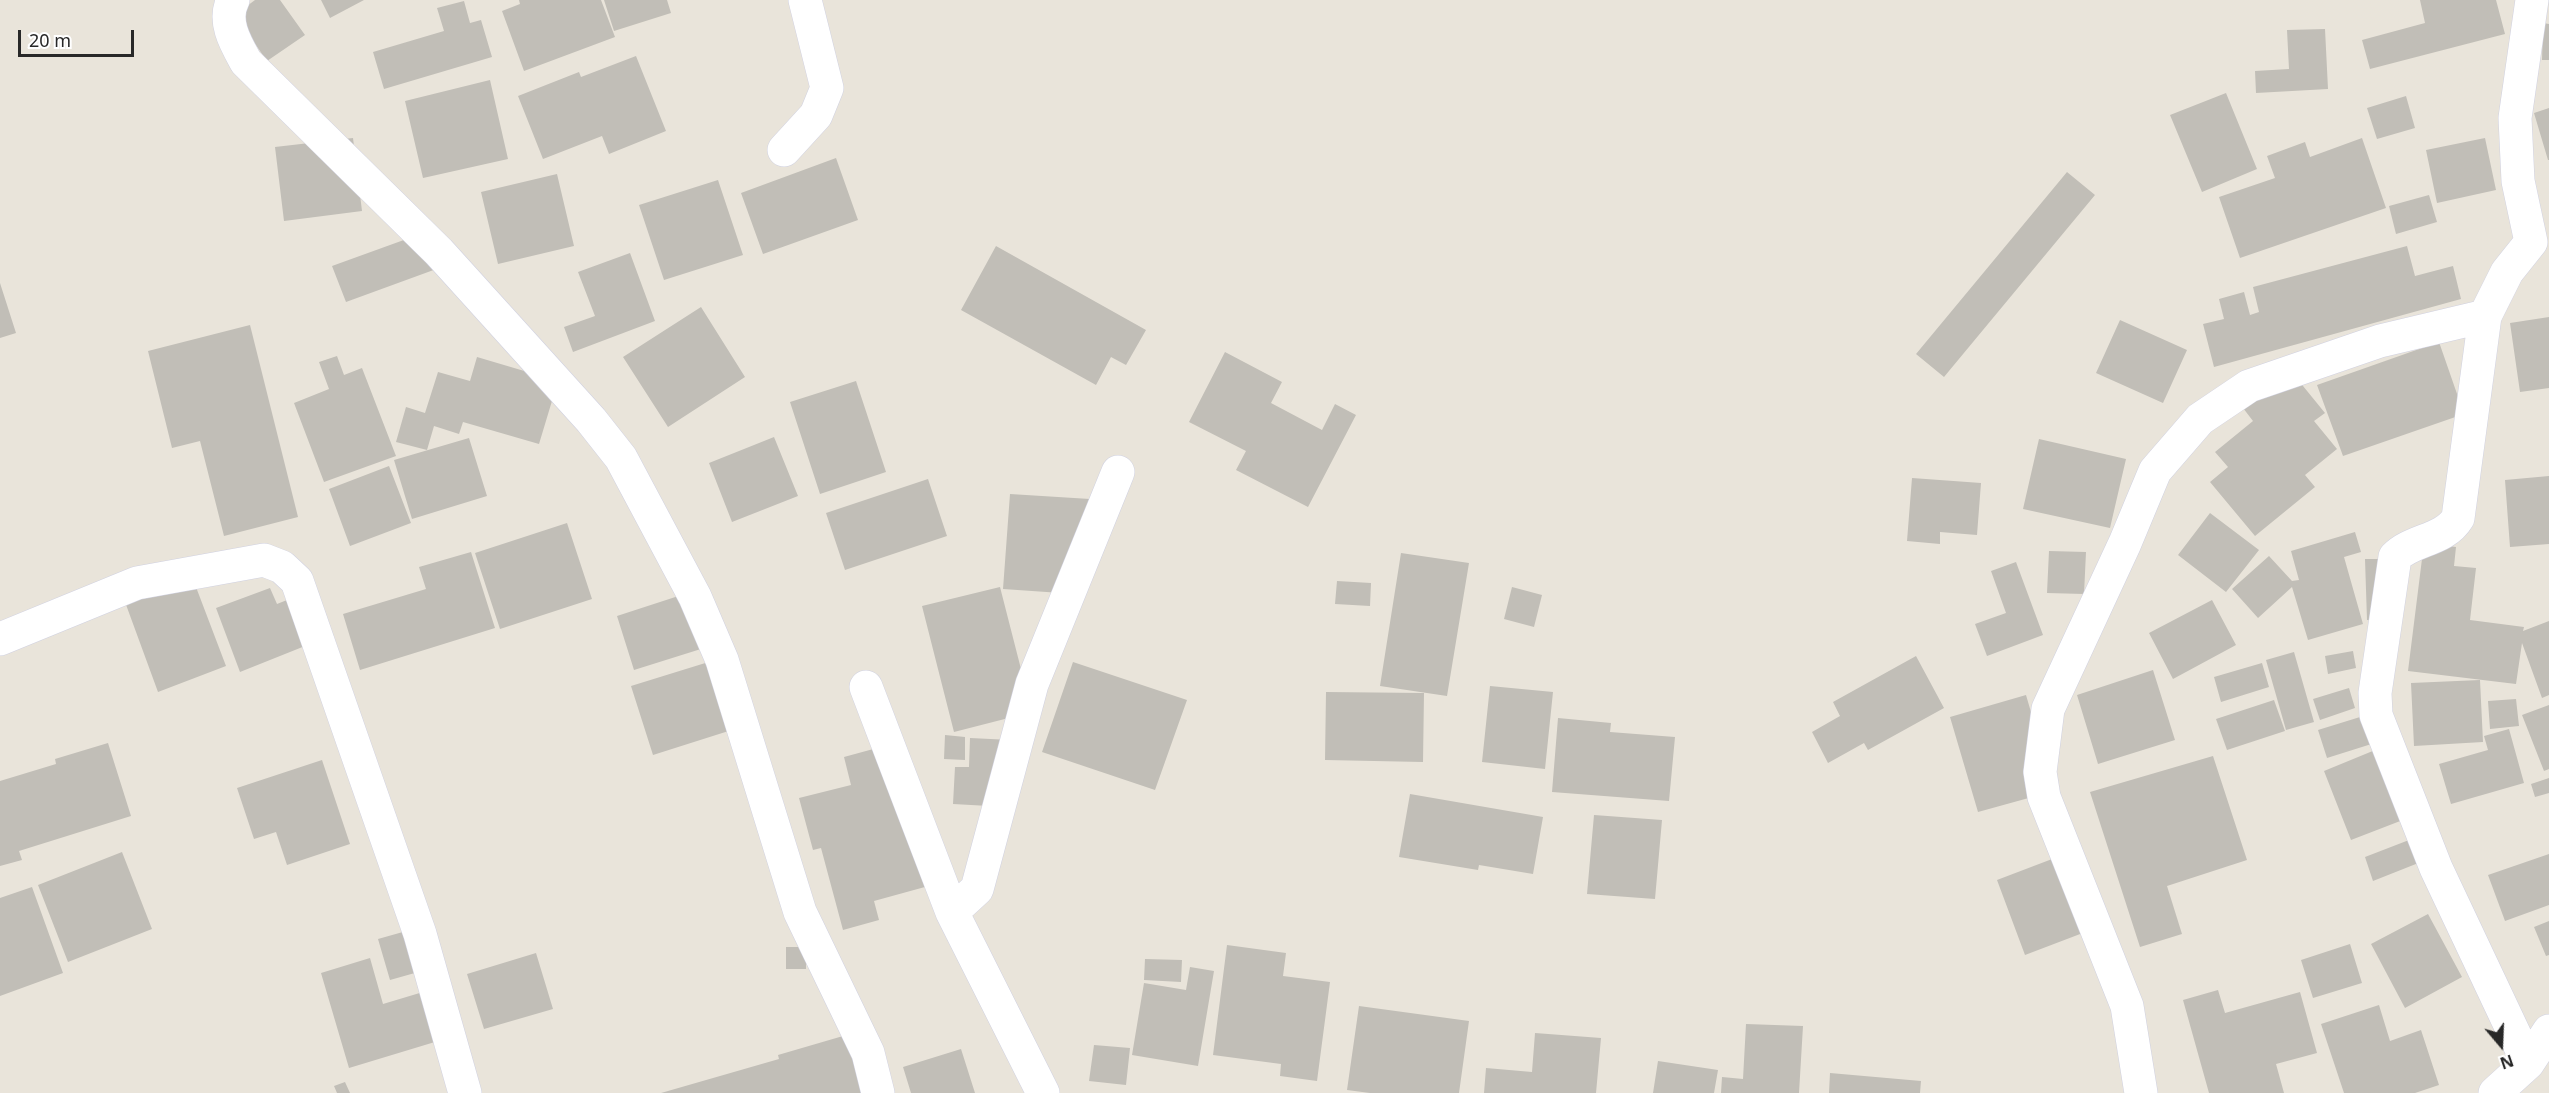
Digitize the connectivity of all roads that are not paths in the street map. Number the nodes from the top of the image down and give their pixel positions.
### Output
1 (233, 0) edge
2 (805, 0) edge
3 (2532, 0) edge
4 (784, 150) dead end
5 (2540, 247) edge
6 (2485, 316) junction
7 (1118, 472) dead end
8 (0, 639) edge
9 (866, 687) dead end
10 (952, 912) junction
11 (2549, 1031) edge
12 (2528, 1063) junction
13 (465, 1093) edge
14 (878, 1093) edge
15 (1043, 1093) edge
16 (2141, 1093) edge
17 (2495, 1093) edge

1 - 14 street
2 - 4 street
3 - 5 street
5 - 6 street
6 - 12 street
6 - 16 street
7 - 10 street
8 - 13 street
9 - 10 street
10 - 15 street
11 - 12 street
12 - 17 street

